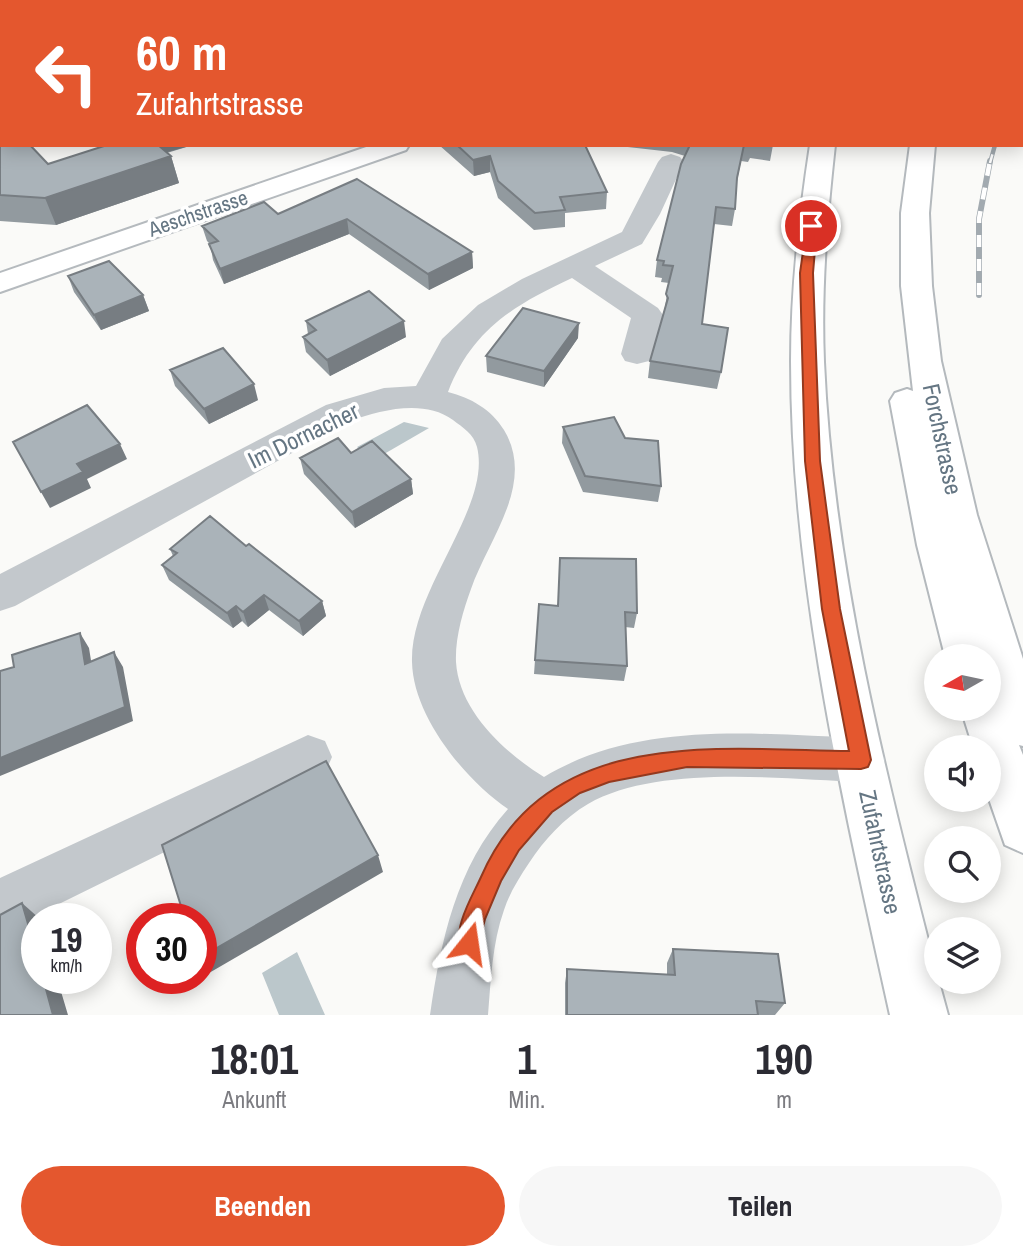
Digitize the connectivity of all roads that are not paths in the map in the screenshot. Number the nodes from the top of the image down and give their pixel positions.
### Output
1 (391, 147) edge
2 (823, 147) edge
3 (903, 147) edge
4 (923, 147) edge
5 (671, 162) dead end
6 (573, 265) junction
7 (0, 283) edge
8 (637, 354) dead end
9 (429, 397) junction
10 (0, 594) edge
11 (964, 644) edge
12 (988, 721) edge
13 (1023, 725) edge
14 (308, 757) dead end
15 (861, 760) junction
16 (545, 805) junction
17 (1023, 828) edge
18 (0, 906) edge
19 (459, 1015) edge
20 (919, 1015) edge

1 - 7 main road, Aeschstrasse
2 - 15 main road, Zufahrtstrasse
3 - 11 main road, Forchstrasse
4 - 13 main road, Forchstrasse
5 - 6 street
6 - 8 street
6 - 9 street
9 - 10 street, Im Dornacher
9 - 16 street, Im Dornacher
12 - 17 main road
14 - 18 street
15 - 16 street
15 - 20 main road, Zufahrtstrasse
16 - 19 street

